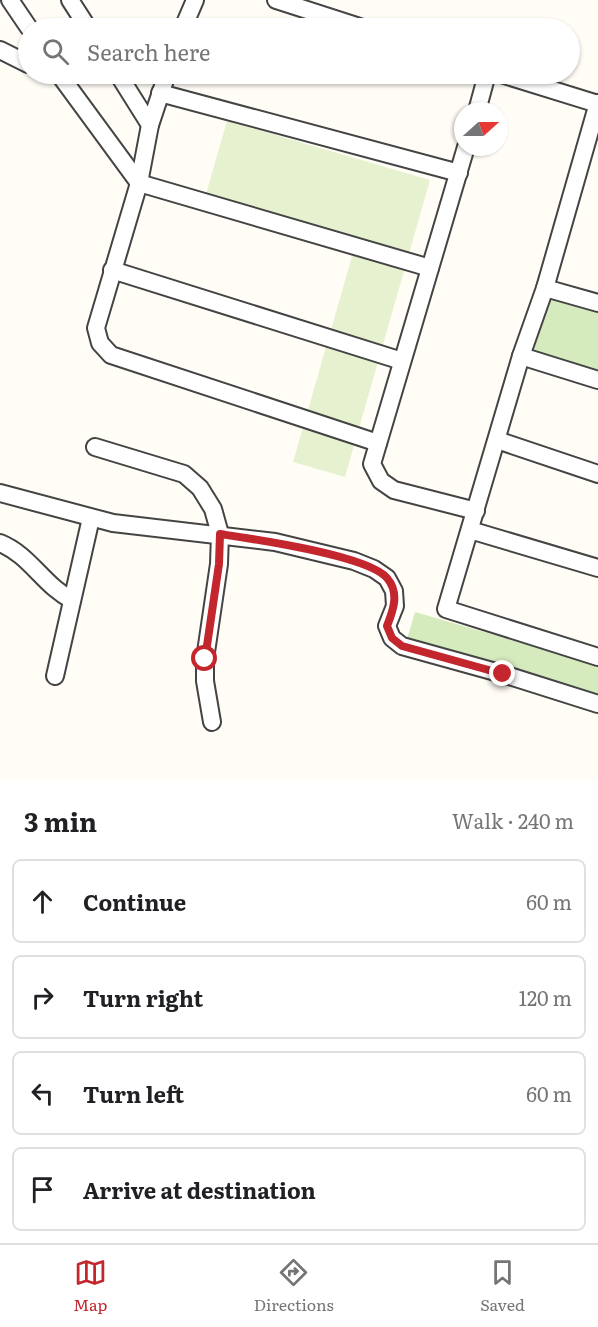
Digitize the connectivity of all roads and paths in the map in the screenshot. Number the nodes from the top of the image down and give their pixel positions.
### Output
1 (10, 0) edge
2 (70, 0) edge
3 (195, 0) edge
4 (276, 0) edge
5 (22, 18) edge
6 (82, 18) edge
7 (187, 18) edge
8 (332, 18) edge
9 (0, 50) edge
10 (18, 59) edge
11 (61, 84) edge
12 (66, 84) edge
13 (124, 84) edge
14 (163, 84) edge
15 (485, 84) edge
16 (534, 84) edge
17 (69, 89) junction
18 (160, 93) junction
19 (480, 102) edge
20 (598, 103) edge
21 (150, 125) junction
22 (464, 156) edge
23 (459, 173) junction
24 (140, 183) junction
25 (430, 268) junction
26 (112, 270) junction
27 (545, 288) junction
28 (598, 303) edge
29 (521, 356) junction
30 (402, 362) junction
31 (598, 380) edge
32 (497, 440) junction
33 (378, 443) junction
34 (95, 447) dead end
35 (598, 474) edge
36 (0, 492) edge
37 (476, 511) junction
38 (91, 518) junction
39 (470, 530) junction
40 (220, 534) junction
41 (0, 543) edge
42 (598, 568) edge
43 (72, 600) junction
44 (598, 657) edge
45 (55, 676) dead end
46 (598, 704) edge
47 (212, 722) dead end

1 - 5 street
2 - 6 street
3 - 7 street
4 - 8 street
9 - 10 street
11 - 17 street
12 - 17 street
13 - 21 street
14 - 18 street
15 - 19 street
16 - 20 street
17 - 24 street
18 - 21 street
18 - 23 street
20 - 27 street
21 - 24 street
22 - 23 street
23 - 25 street
24 - 25 street
24 - 26 street
25 - 30 street
26 - 30 street
26 - 33 street
27 - 28 street
27 - 29 street
29 - 31 street
29 - 32 street
30 - 33 street
32 - 35 street
32 - 37 street
33 - 37 street
34 - 40 street
36 - 38 street
37 - 39 street
38 - 40 street
38 - 43 street
39 - 42 street
39 - 44 street
40 - 46 street
40 - 47 street
41 - 43 street
43 - 45 street

